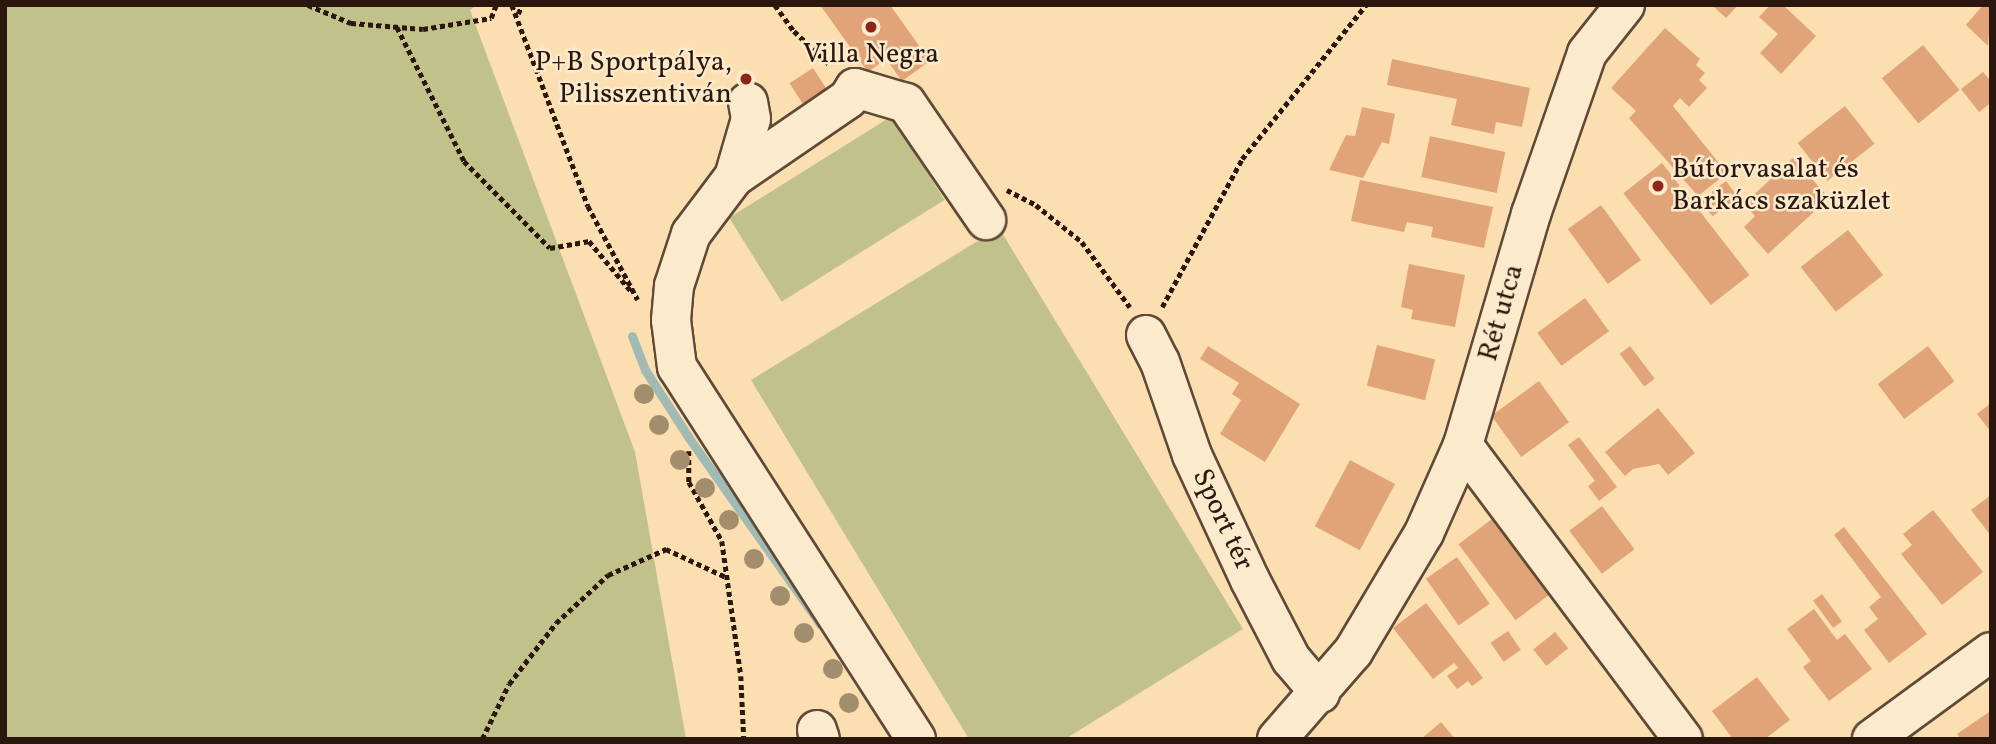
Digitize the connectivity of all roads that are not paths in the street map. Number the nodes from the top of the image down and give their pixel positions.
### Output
1 (1625, 5) edge
2 (748, 102) dead end
3 (734, 177) junction
4 (993, 204) road end
5 (1146, 335) road end
6 (1463, 445) junction
7 (1991, 652) edge
8 (1320, 693) junction
9 (916, 739) edge
10 (1277, 739) edge
11 (1683, 739) edge
12 (1872, 739) edge

1 - 6 street, Rét utca
2 - 3 street
3 - 4 street
3 - 9 street
5 - 8 street, Sport tér
6 - 8 street, Rét utca
6 - 11 street
7 - 12 street
8 - 10 street

